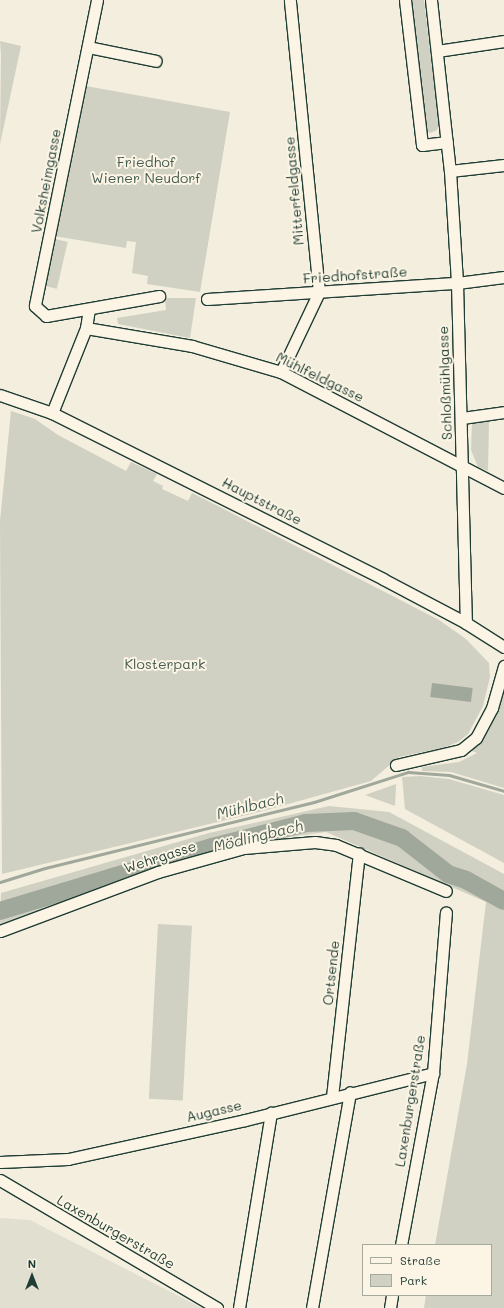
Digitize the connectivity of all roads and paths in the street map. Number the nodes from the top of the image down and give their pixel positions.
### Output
1 (97, 0) edge
2 (290, 0) edge
3 (404, 0) edge
4 (431, 0) edge
5 (504, 41) edge
6 (88, 47) junction
7 (437, 51) junction
8 (156, 61) dead end
9 (447, 142) junction
10 (504, 164) edge
11 (450, 171) junction
12 (504, 277) edge
13 (457, 283) junction
14 (318, 292) junction
15 (159, 296) dead end
16 (207, 299) dead end
17 (89, 309) junction
18 (86, 328) junction
19 (280, 372) junction
20 (0, 395) edge
21 (504, 412) edge
22 (52, 413) junction
23 (462, 418) junction
24 (462, 466) junction
25 (504, 488) edge
26 (466, 623) junction
27 (504, 647) edge
28 (504, 666) edge
29 (396, 765) dead end
30 (359, 854) junction
31 (446, 891) dead end
32 (446, 913) dead end
33 (0, 931) edge
34 (433, 1072) junction
35 (350, 1092) junction
36 (332, 1096) junction
37 (271, 1114) junction
38 (0, 1162) edge
39 (0, 1180) edge
40 (401, 1244) edge
41 (392, 1296) edge
42 (217, 1308) edge
43 (239, 1308) edge
44 (312, 1308) edge
45 (390, 1308) edge

1 - 6 street, Volksheimgasse
2 - 14 street, Mitterfeldgasse
3 - 9 street
4 - 7 street, Schloßmühlgasse
5 - 7 street
6 - 8 street
6 - 17 street, Volksheimgasse
7 - 9 street, Schloßmühlgasse
9 - 11 street, Schloßmühlgasse
10 - 11 street
11 - 13 street, Schloßmühlgasse
12 - 13 street, Friedhofstraße
13 - 14 street, Friedhofstraße
13 - 23 street, Schloßmühlgasse
14 - 16 street, Friedhofstraße
14 - 19 street
15 - 17 street
17 - 18 street
18 - 19 street, Mühlfeldgasse
18 - 22 street
19 - 24 street, Mühlfeldgasse
20 - 22 street, Hauptstraße
21 - 23 street
22 - 26 street, Hauptstraße
23 - 24 street, Schloßmühlgasse
24 - 25 street, Mühlfeldgasse
24 - 26 street, Schloßmühlgasse
26 - 27 street, Hauptstraße
28 - 29 street
30 - 31 street, Wehrgasse
30 - 33 street, Wehrgasse
30 - 36 street, Ortsende
32 - 34 street, Laxenburgerstraße
34 - 35 street, Augasse
34 - 40 street, Laxenburgerstraße
35 - 36 street, Augasse
35 - 44 street
36 - 37 street, Augasse
37 - 38 street, Augasse
37 - 43 street
39 - 42 street, Laxenburgerstraße
41 - 45 street

